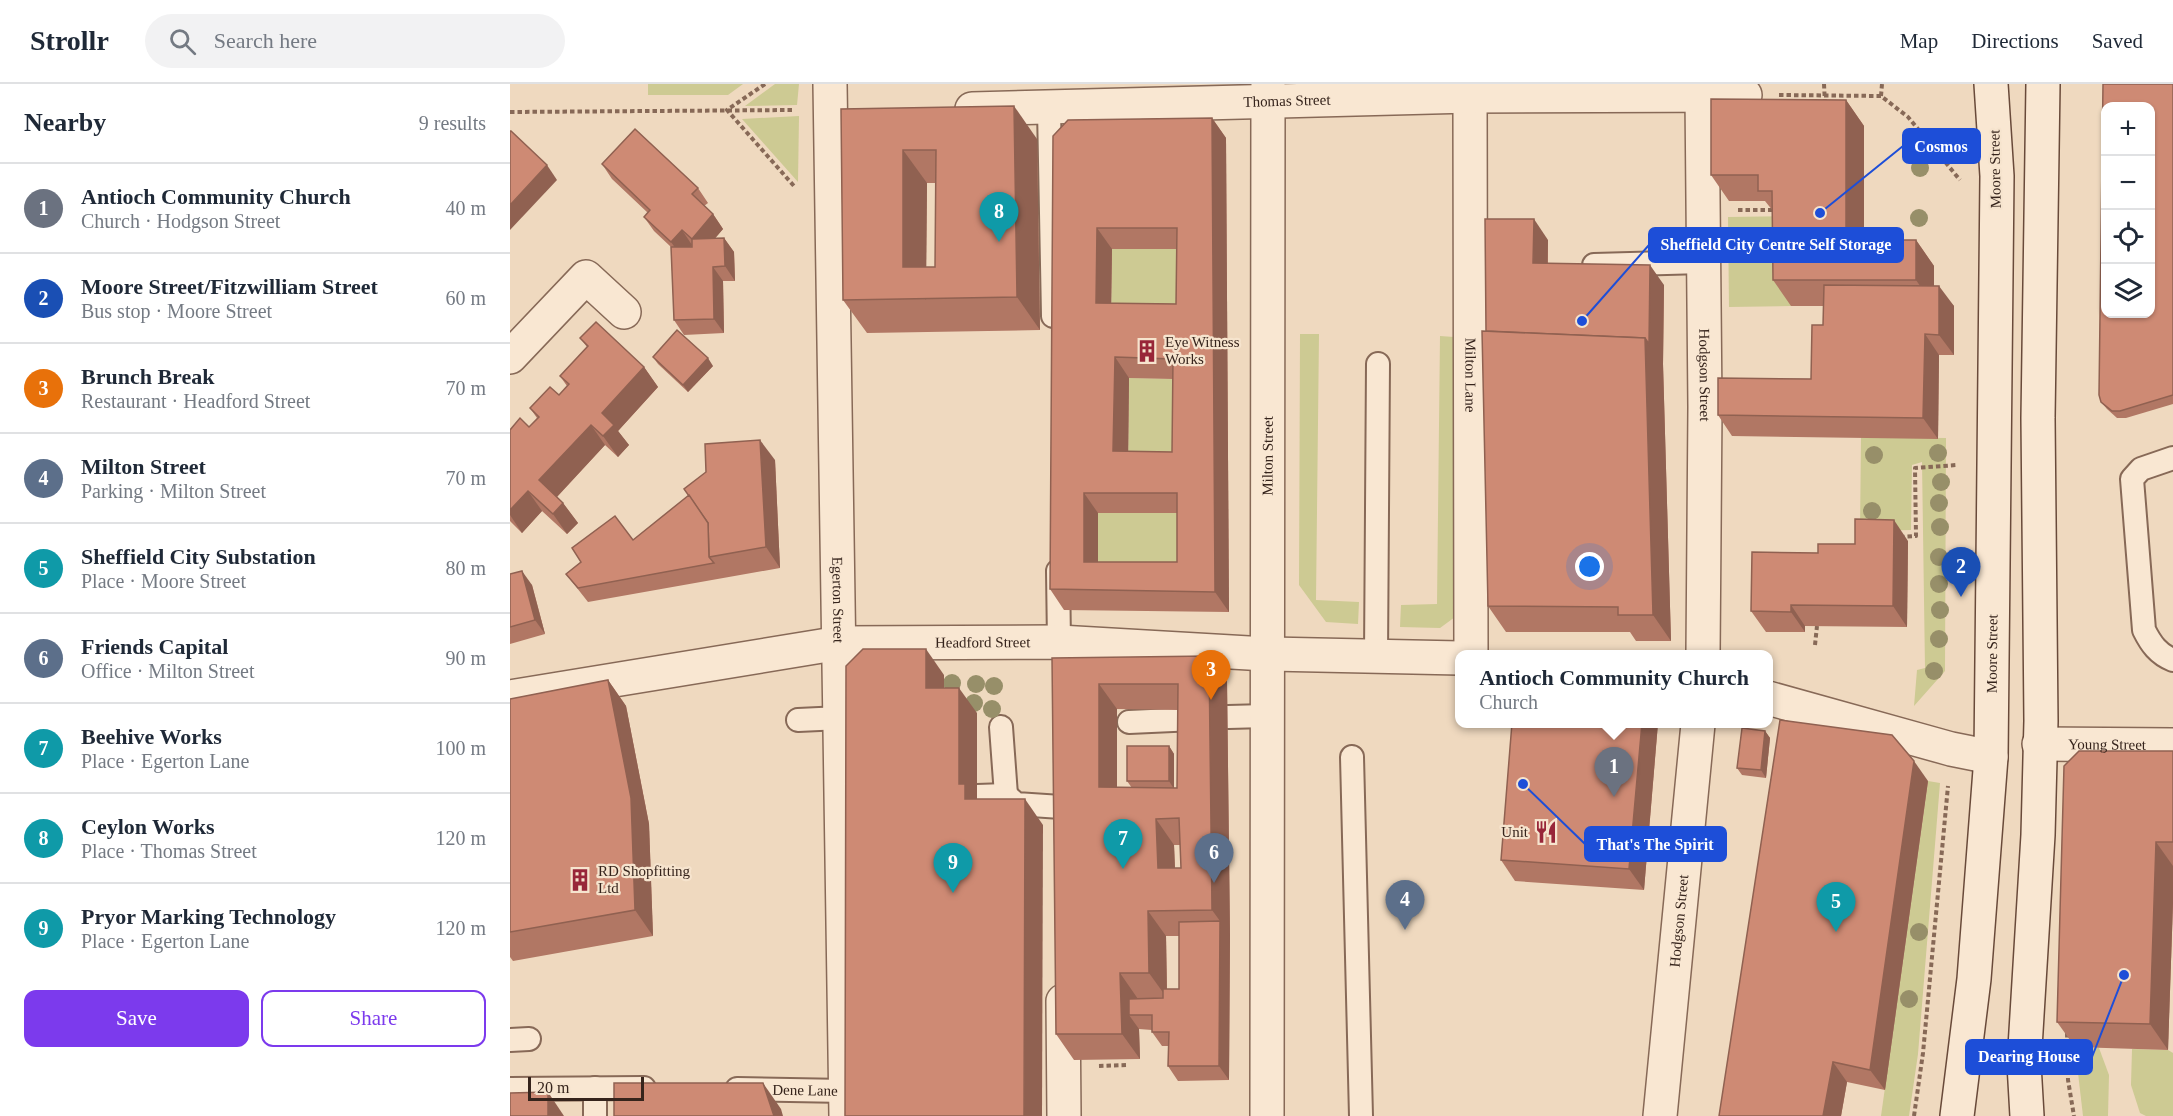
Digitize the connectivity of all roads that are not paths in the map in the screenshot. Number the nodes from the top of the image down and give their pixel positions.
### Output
1 (2043, 84) edge
2 (1992, 85) edge
3 (1268, 93) edge
4 (1702, 95) junction
5 (1745, 95) road end
6 (1470, 96) junction
7 (829, 97) edge
8 (945, 109) edge
9 (1049, 109) junction
10 (864, 110) edge
11 (1703, 262) junction
12 (1574, 266) edge
13 (624, 312) dead end
14 (1053, 334) edge
15 (510, 357) edge
16 (1378, 363) dead end
17 (2173, 458) edge
18 (1057, 547) edge
19 (1059, 642) junction
20 (840, 643) junction
21 (1471, 650) edge
22 (1703, 650) edge
23 (1266, 654) junction
24 (1376, 656) junction
25 (1455, 658) edge
26 (2173, 660) edge
27 (1059, 677) edge
28 (510, 697) edge
29 (1773, 699) edge
30 (1266, 716) junction
31 (1228, 717) dead end
32 (841, 718) junction
33 (1195, 719) edge
34 (798, 720) dead end
35 (1129, 722) dead end
36 (1001, 727) dead end
37 (1698, 728) edge
38 (2039, 744) junction
39 (2173, 745) edge
40 (1352, 757) dead end
41 (1991, 757) junction
42 (1060, 772) edge
43 (1006, 795) junction
44 (977, 796) edge
45 (1061, 819) joint
46 (1063, 974) edge
47 (595, 1088) junction
48 (667, 1088) edge
49 (715, 1088) edge
50 (510, 1089) edge
51 (846, 1103) edge
52 (595, 1116) edge
53 (1064, 1116) edge
54 (1267, 1116) edge
55 (1361, 1116) edge
56 (1660, 1116) edge
57 (1957, 1116) edge
58 (2027, 1116) edge

1 - 38 street
2 - 41 street, Moore Street
3 - 6 street, Thomas Street
3 - 9 street, Thomas Street
3 - 23 street, Milton Street
4 - 5 street, Thomas Street
4 - 6 street, Thomas Street
4 - 11 street, Hodgson Street
6 - 21 street, Milton Lane
7 - 10 street
7 - 20 street, Egerton Street
8 - 9 street, Thomas Street
9 - 14 lane
11 - 12 lane
11 - 22 street, Hodgson Street
13 - 15 street
16 - 24 lane
17 - 26 lane
18 - 19 lane
19 - 20 street, Headford Street
19 - 23 street, Headford Street
19 - 27 street
20 - 28 street, Headford Street
20 - 32 street, Egerton Street
23 - 24 street, Headford Street
23 - 30 street, Milton Street
24 - 25 street, Headford Street
29 - 41 street
30 - 31 lane
30 - 54 street, Milton Street
32 - 34 lane
32 - 51 street, Egerton Street
33 - 35 lane
36 - 43 lane
37 - 56 street, Hodgson Street
38 - 39 street, Young Street
38 - 58 street
40 - 55 lane
41 - 57 street, Moore Street
42 - 45 street
43 - 44 lane
43 - 45 lane
46 - 53 street
47 - 48 lane
47 - 50 lane
47 - 52 lane
49 - 51 lane, Dene Lane

